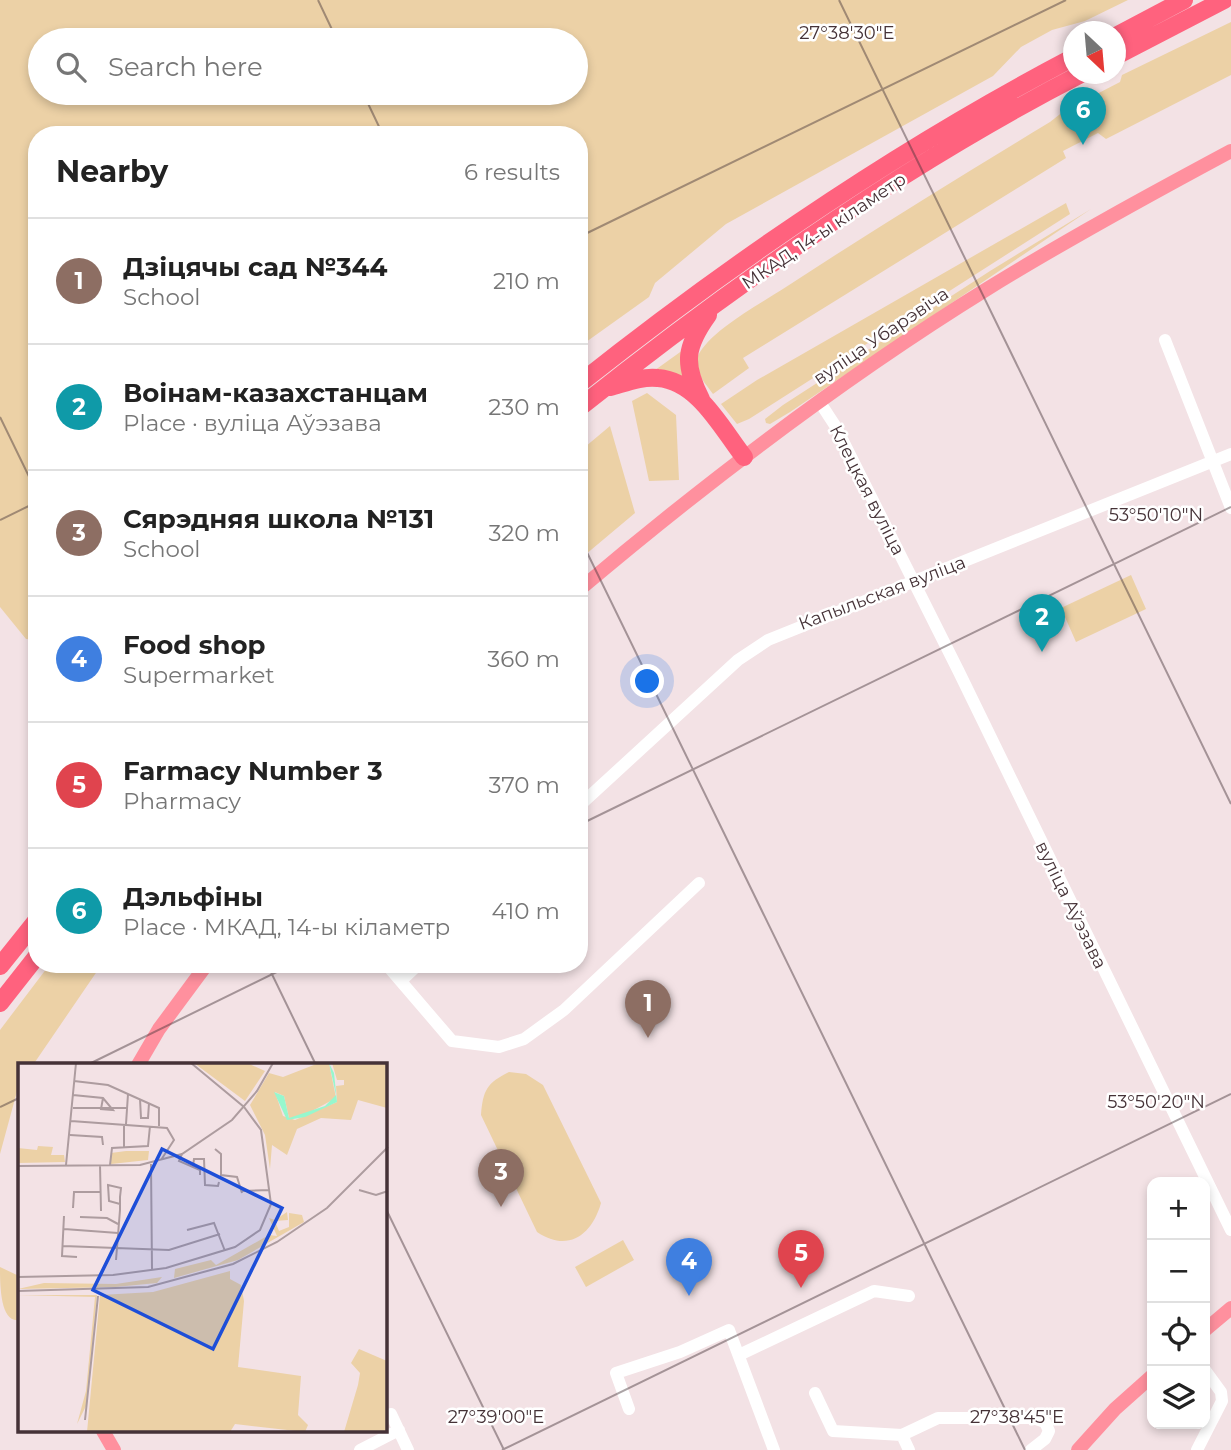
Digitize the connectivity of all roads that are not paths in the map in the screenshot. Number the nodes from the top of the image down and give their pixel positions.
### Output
1 (1158, 0) edge
2 (1184, 0) edge
3 (1224, 0) edge
4 (1146, 20) junction
5 (1126, 30) edge
6 (1126, 50) edge
7 (1063, 63) edge
8 (1064, 84) edge
9 (1231, 151) edge
10 (714, 306) junction
11 (1165, 340) dead end
12 (588, 377) edge
13 (603, 388) junction
14 (588, 400) edge
15 (819, 401) junction
16 (704, 405) junction
17 (1231, 454) edge
18 (744, 457) junction
19 (1212, 462) junction
20 (1231, 508) edge
21 (912, 580) junction
22 (588, 582) edge
23 (588, 798) edge
24 (699, 883) dead end
25 (28, 931) edge
26 (0, 966) edge
27 (28, 967) edge
28 (200, 973) edge
29 (394, 973) edge
30 (410, 973) edge
31 (401, 982) junction
32 (0, 1003) edge
33 (139, 1063) edge
34 (1231, 1230) edge
35 (909, 1296) dead end
36 (1231, 1308) edge
37 (1210, 1326) edge
38 (739, 1355) junction
39 (1210, 1377) edge
40 (1147, 1380) edge
41 (815, 1393) dead end
42 (629, 1409) dead end
43 (391, 1415) dead end
44 (1210, 1425) edge
45 (1208, 1429) edge
46 (398, 1430) junction
47 (104, 1432) edge
48 (115, 1432) edge
49 (902, 1435) junction
50 (114, 1450) edge
51 (122, 1450) edge
52 (360, 1450) edge
53 (408, 1450) edge
54 (774, 1450) edge
55 (909, 1450) edge
56 (1031, 1450) edge
57 (1078, 1450) edge
58 (1197, 1450) edge

1 - 4 highway
2 - 4 highway
3 - 6 highway
4 - 5 highway
7 - 12 highway, МКАД, 14-ы кіламетр
8 - 10 highway, МКАД, 14-ы кіламетр
9 - 15 main road, вуліца Убарэвіча
10 - 13 highway, МКАД, 14-ы кіламетр
10 - 16 highway
11 - 19 street
13 - 14 highway, МКАД, 14-ы кіламетр
13 - 16 highway
15 - 18 main road, вуліца Убарэвіча
15 - 21 street, Клецкая вуліца
16 - 18 highway
17 - 19 street, Капыльская вуліца
18 - 22 main road, вуліца Убарэвіча
19 - 20 street
19 - 21 street, Капыльская вуліца
21 - 23 street, Капыльская вуліца
21 - 34 street, вуліца Аўэзава
24 - 31 street
25 - 26 highway
27 - 32 highway
28 - 33 main road
29 - 31 street
30 - 31 street
35 - 38 street
36 - 37 main road
38 - 42 street
38 - 54 street
39 - 44 street
40 - 57 main road
41 - 49 street
43 - 46 street
45 - 58 street
46 - 52 street
46 - 53 street
47 - 50 main road
48 - 51 main road
49 - 55 street
49 - 56 street

